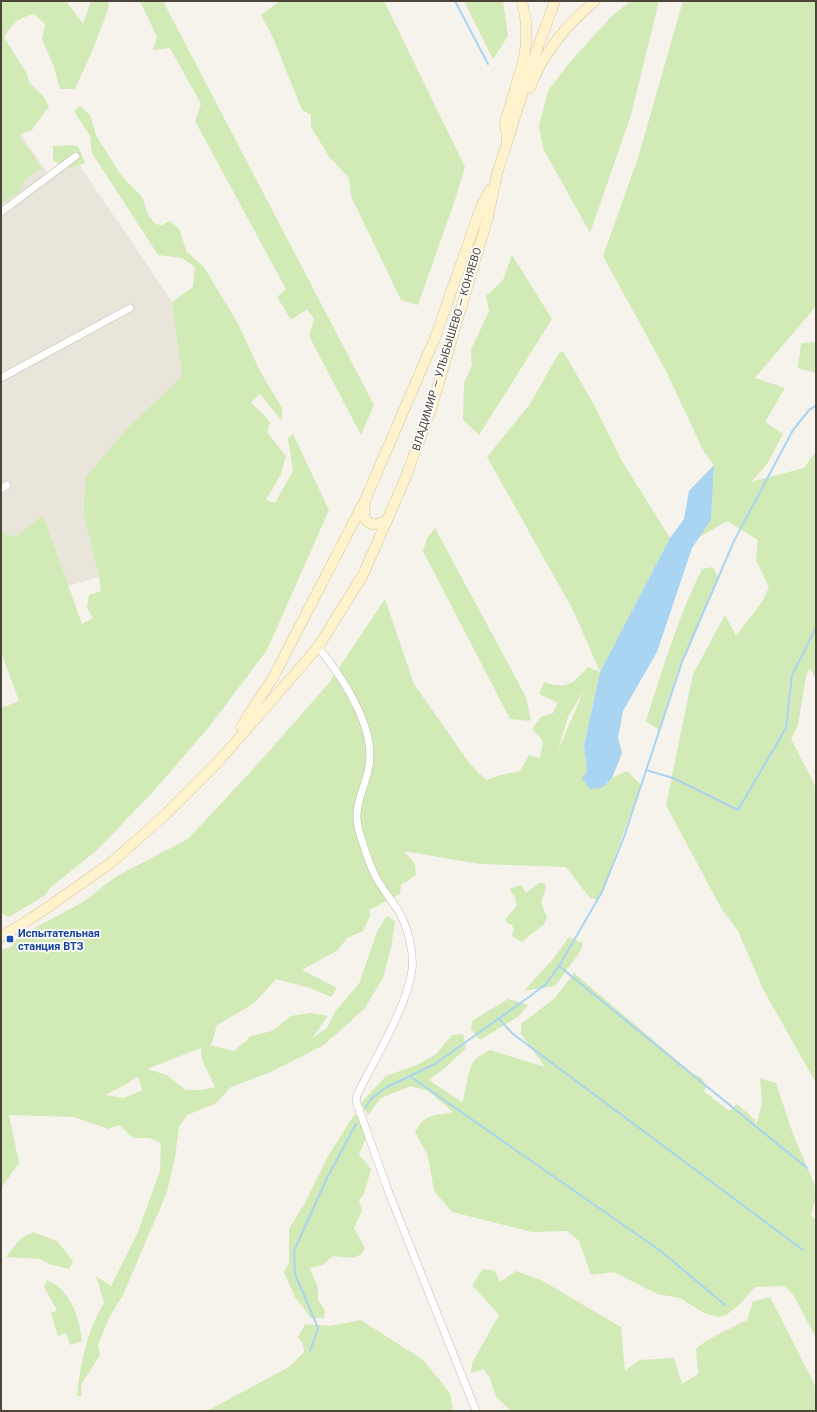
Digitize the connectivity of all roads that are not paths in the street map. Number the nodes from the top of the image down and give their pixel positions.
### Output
1 (522, 1) edge
2 (555, 1) edge
3 (595, 1) edge
4 (508, 141) junction
5 (76, 156) dead end
6 (497, 174) junction
7 (1, 212) edge
8 (130, 308) dead end
9 (1, 378) edge
10 (366, 498) junction
11 (387, 520) junction
12 (318, 647) junction
13 (192, 788) junction
14 (2, 934) edge
15 (476, 1411) edge

1 - 4 main road
2 - 4 main road, ВЛАДИМИР — УЛЫБЫШЕВО — КОНЯЕВО
3 - 4 main road
4 - 6 main road, ВЛАДИМИР — УЛЫБЫШЕВО — КОНЯЕВО
5 - 7 street
6 - 10 main road, ВЛАДИМИР — УЛЫБЫШЕВО — КОНЯЕВО
6 - 11 main road, ВЛАДИМИР — УЛЫБЫШЕВО — КОНЯЕВО
8 - 9 street
10 - 11 main road, ВЛАДИМИР — УЛЫБЫШЕВО — КОНЯЕВО
10 - 13 main road, ВЛАДИМИР — УЛЫБЫШЕВО — КОНЯЕВО
11 - 12 main road, ВЛАДИМИР — УЛЫБЫШЕВО — КОНЯЕВО
12 - 13 main road, ВЛАДИМИР — УЛЫБЫШЕВО — КОНЯЕВО
12 - 15 street
13 - 14 main road, ВЛАДИМИР — УЛЫБЫШЕВО — КОНЯЕВО

